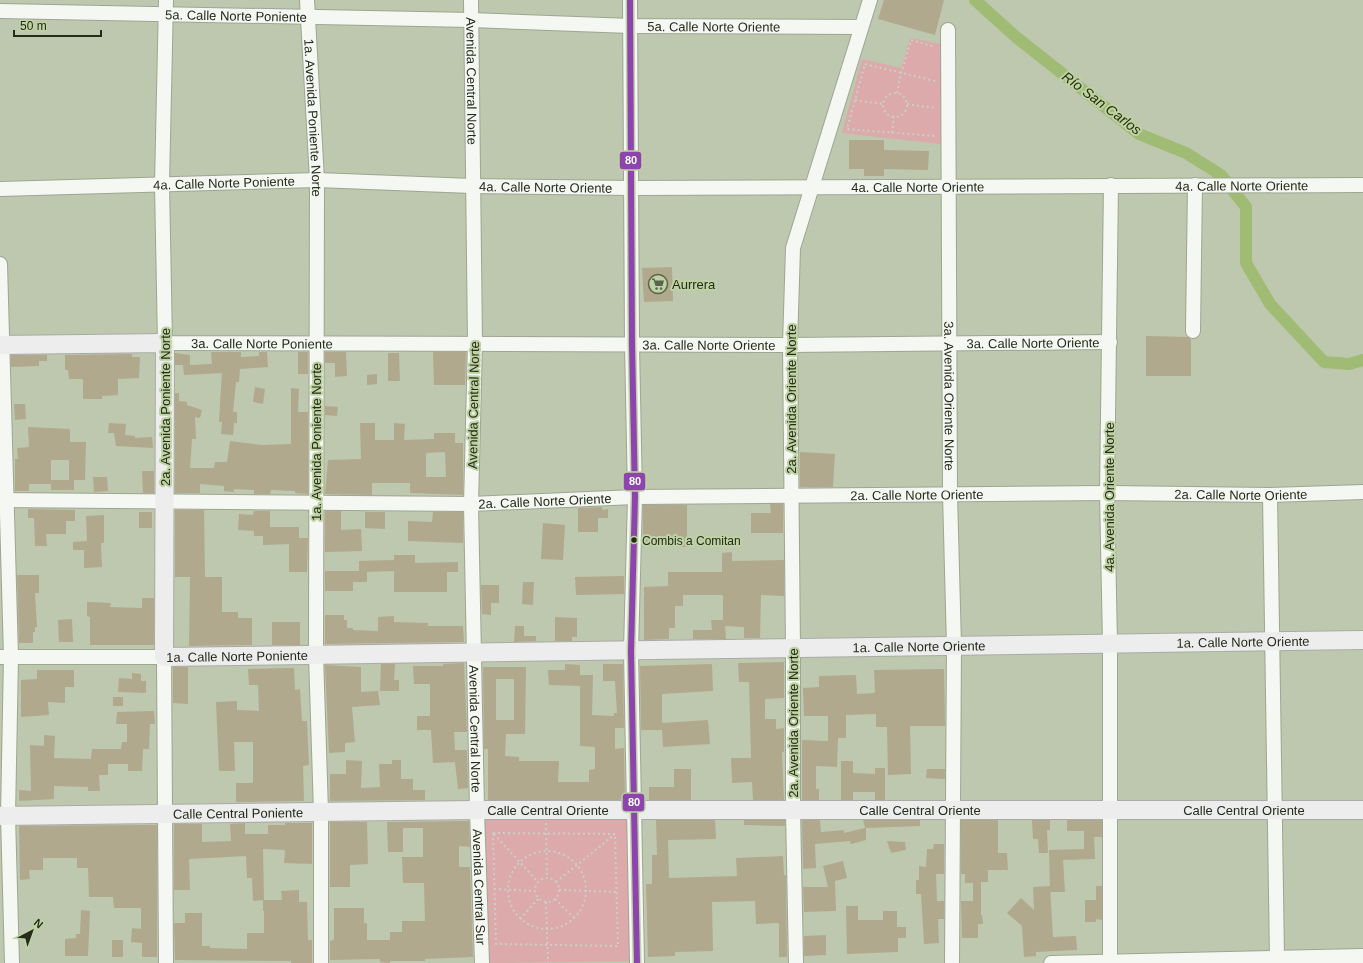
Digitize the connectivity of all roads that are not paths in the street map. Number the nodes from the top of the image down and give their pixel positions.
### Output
1 (308, 0) edge
2 (471, 0) edge
3 (630, 0) edge
4 (870, 0) edge
5 (165, 7) edge
6 (0, 11) edge
7 (308, 18) junction
8 (471, 20) junction
9 (631, 26) junction
10 (861, 27) junction
11 (948, 30) dead end
12 (317, 180) junction
13 (162, 184) junction
14 (1111, 185) junction
15 (1196, 185) junction
16 (1363, 185) edge
17 (472, 186) junction
18 (631, 188) junction
19 (813, 188) junction
20 (949, 188) junction
21 (0, 189) edge
22 (0, 264) edge
23 (1193, 331) dead end
24 (1110, 342) junction
25 (165, 343) junction
26 (475, 343) junction
27 (317, 344) junction
28 (632, 344) junction
29 (949, 344) junction
30 (1, 345) edge
31 (790, 345) junction
32 (1362, 488) edge
33 (1107, 493) junction
34 (950, 494) junction
35 (1270, 495) junction
36 (791, 497) junction
37 (635, 498) junction
38 (3, 500) edge
39 (165, 501) junction
40 (316, 504) junction
41 (471, 504) junction
42 (1363, 640) edge
43 (1271, 641) junction
44 (1110, 644) junction
45 (954, 646) junction
46 (793, 649) junction
47 (631, 651) junction
48 (474, 654) junction
49 (316, 655) junction
50 (5, 657) edge
51 (164, 657) junction
52 (477, 810) junction
53 (634, 810) junction
54 (793, 810) junction
55 (952, 810) junction
56 (1110, 810) junction
57 (1275, 810) junction
58 (1363, 810) edge
59 (321, 812) junction
60 (166, 815) junction
61 (4, 816) edge
62 (1363, 956) edge
63 (1277, 958) junction
64 (1110, 962) edge
65 (12, 963) edge
66 (166, 963) edge
67 (321, 963) edge
68 (482, 963) edge
69 (637, 963) edge
70 (796, 963) edge
71 (952, 963) edge
72 (1051, 963) edge

1 - 7 street, 1a. Avenida Poniente Norte
2 - 8 street, Avenida Central Norte
3 - 9 street
4 - 10 street, 2a. Avenida Oriente Norte
5 - 6 street, 5a. Calle Norte Poniente
5 - 7 street, 5a. Calle Norte Poniente
5 - 13 street, 2a. Avenida Poniente Norte
7 - 8 street, 5a. Calle Norte Poniente
7 - 12 street, 1a. Avenida Poniente Norte
8 - 9 street, 5a. Calle Norte Oriente
8 - 17 street, Avenida Central Norte
9 - 10 street, 5a. Calle Norte Oriente
9 - 18 street
10 - 19 street, 2a. Avenida Oriente Norte
11 - 20 street, 3a. Avenida Oriente Norte
12 - 13 street, 4a. Calle Norte Poniente
12 - 17 street, 4a. Calle Norte Poniente
12 - 27 street, 1a. Avenida Poniente Norte
13 - 21 street, 4a. Calle Norte Poniente
13 - 25 street, 2a. Avenida Poniente Norte
14 - 15 street, 4a. Calle Norte Oriente
14 - 20 street, 4a. Calle Norte Oriente
14 - 24 street, 4a. Avenida Oriente Norte
15 - 16 street, 4a. Calle Norte Oriente
15 - 23 street
17 - 18 street, 4a. Calle Norte Oriente
17 - 26 street, Avenida Central Norte
18 - 19 street, 4a. Calle Norte Oriente
18 - 28 street
19 - 20 street, 4a. Calle Norte Oriente
19 - 31 street, 2a. Avenida Oriente Norte
20 - 29 street, 3a. Avenida Oriente Norte
22 - 30 street
24 - 29 street, 3a. Calle Norte Oriente
24 - 33 street, 4a. Avenida Oriente Norte
25 - 27 street, 3a. Calle Norte Poniente
25 - 30 main road, 3a. Calle Norte Poniente
25 - 39 main road, 2a. Avenida Poniente Norte
26 - 27 street, 3a. Calle Norte Poniente
26 - 28 street, 3a. Calle Norte Oriente
26 - 41 street, Avenida Central Norte
27 - 40 street, 1a. Avenida Poniente Norte
28 - 31 street, 3a. Calle Norte Oriente
28 - 37 street
29 - 31 street, 3a. Calle Norte Oriente
29 - 34 street, 3a. Avenida Oriente Norte
30 - 38 street
31 - 36 street, 2a. Avenida Oriente Norte
32 - 35 street, 2a. Calle Norte Oriente
33 - 34 street, 2a. Calle Norte Oriente
33 - 35 street, 2a. Calle Norte Oriente
33 - 44 street, 4a. Avenida Oriente Norte
34 - 36 street, 2a. Calle Norte Oriente
34 - 45 street, 3a. Avenida Oriente Norte
35 - 43 street
36 - 37 street, 2a. Calle Norte Oriente
36 - 46 street, 2a. Avenida Oriente Norte
37 - 41 street, 2a. Calle Norte Oriente
37 - 47 street
38 - 39 street, 2a. Calle Norte Oriente
38 - 50 street
39 - 40 street, 2a. Calle Norte Oriente
39 - 51 main road, 2a. Avenida Poniente Norte
40 - 41 street, 2a. Calle Norte Oriente
40 - 49 street, 1a. Avenida Poniente Norte
41 - 48 street, Avenida Central Norte
42 - 43 main road, 1a. Calle Norte Oriente
43 - 44 main road, 1a. Calle Norte Oriente
43 - 57 street
44 - 45 main road, 1a. Calle Norte Oriente
44 - 56 street, 4a. Avenida Oriente Norte
45 - 46 main road, 1a. Calle Norte Oriente
45 - 55 street, 3a. Avenida Oriente Norte
46 - 47 main road, 1a. Calle Norte Oriente
46 - 54 street, 2a. Avenida Oriente Norte
47 - 48 main road, 1a. Calle Norte Oriente
47 - 53 street
48 - 49 main road, 1a. Calle Norte Poniente
48 - 52 street, Avenida Central Norte
49 - 51 main road, 1a. Calle Norte Poniente
49 - 59 street, 1a. Avenida Poniente Norte
50 - 51 street, 1a. Calle Norte Poniente
50 - 61 street
51 - 60 street, 2a. Avenida Poniente Norte
52 - 53 main road, Calle Central Oriente
52 - 59 main road, Calle Central Poniente
52 - 68 street, Avenida Central Sur
53 - 54 main road, Calle Central Oriente
53 - 69 street
54 - 55 main road, Calle Central Oriente
54 - 70 street, 2a. Avenida Oriente Norte
55 - 56 main road, Calle Central Oriente
55 - 71 street, 3a. Avenida Oriente Norte
56 - 57 main road, Calle Central Oriente
56 - 64 street, 4a. Avenida Oriente Norte
57 - 58 main road, Calle Central Oriente
57 - 63 street
59 - 60 main road, Calle Central Poniente
59 - 67 street, 1a. Avenida Poniente Norte
60 - 61 main road, Calle Central Poniente
60 - 66 street, 2a. Avenida Poniente Norte
61 - 65 street
62 - 63 street
63 - 64 street
64 - 72 street

